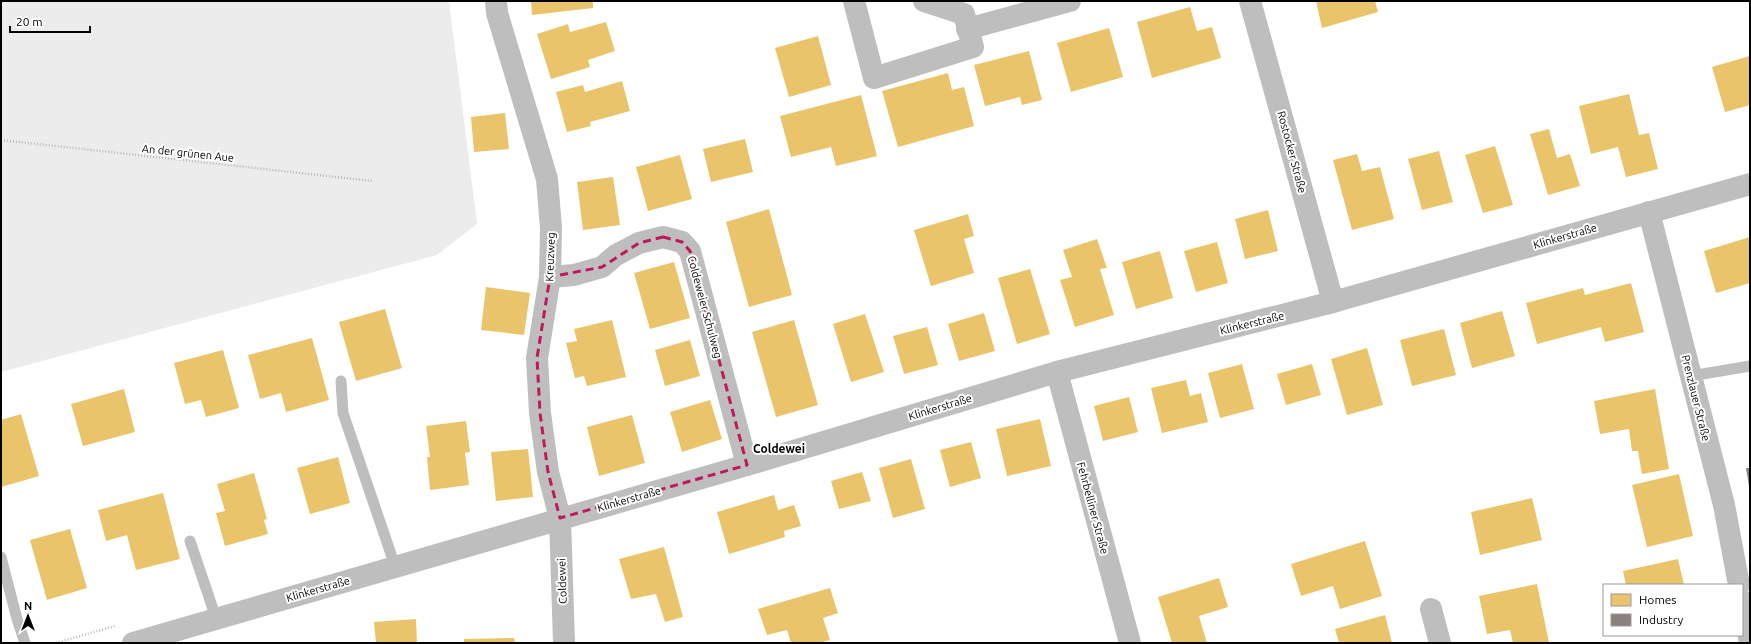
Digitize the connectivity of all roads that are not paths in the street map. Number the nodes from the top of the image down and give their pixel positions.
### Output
1 (496, 1) edge
2 (854, 1) edge
3 (924, 1) edge
4 (1070, 1) edge
5 (1250, 1) edge
6 (967, 29) junction
7 (1750, 184) edge
8 (1649, 212) junction
9 (550, 277) junction
10 (1334, 302) junction
11 (1750, 366) edge
12 (1056, 372) junction
13 (1691, 376) junction
14 (341, 381) dead end
15 (747, 465) junction
16 (560, 518) junction
17 (190, 541) dead end
18 (1, 557) edge
19 (395, 566) junction
20 (1739, 584) edge
21 (1743, 607) edge
22 (1431, 610) dead end
23 (216, 618) junction
24 (25, 643) edge
25 (133, 643) edge
26 (564, 643) edge
27 (1130, 643) edge
28 (1440, 643) edge
29 (1750, 643) edge

1 - 9 street, Kreuzweg
2 - 6 street
3 - 6 street
4 - 6 street
5 - 10 street, Rostocker Straße
7 - 8 street, Klinkerstraße
8 - 10 street, Klinkerstraße
8 - 13 street, Prenzlauer Straße
9 - 15 street, Coldeweier Schulweg
9 - 16 street, Kreuzweg
10 - 12 street, Klinkerstraße
11 - 13 lane
12 - 15 street, Klinkerstraße
12 - 27 street, Fehrbelliner Straße
13 - 20 street, Prenzlauer Straße
14 - 19 lane
15 - 16 street, Klinkerstraße
16 - 19 street, Klinkerstraße
16 - 26 street, Coldewei
17 - 23 lane
18 - 24 lane
19 - 23 street, Klinkerstraße
21 - 29 street
22 - 28 street
23 - 25 street, Klinkerstraße

